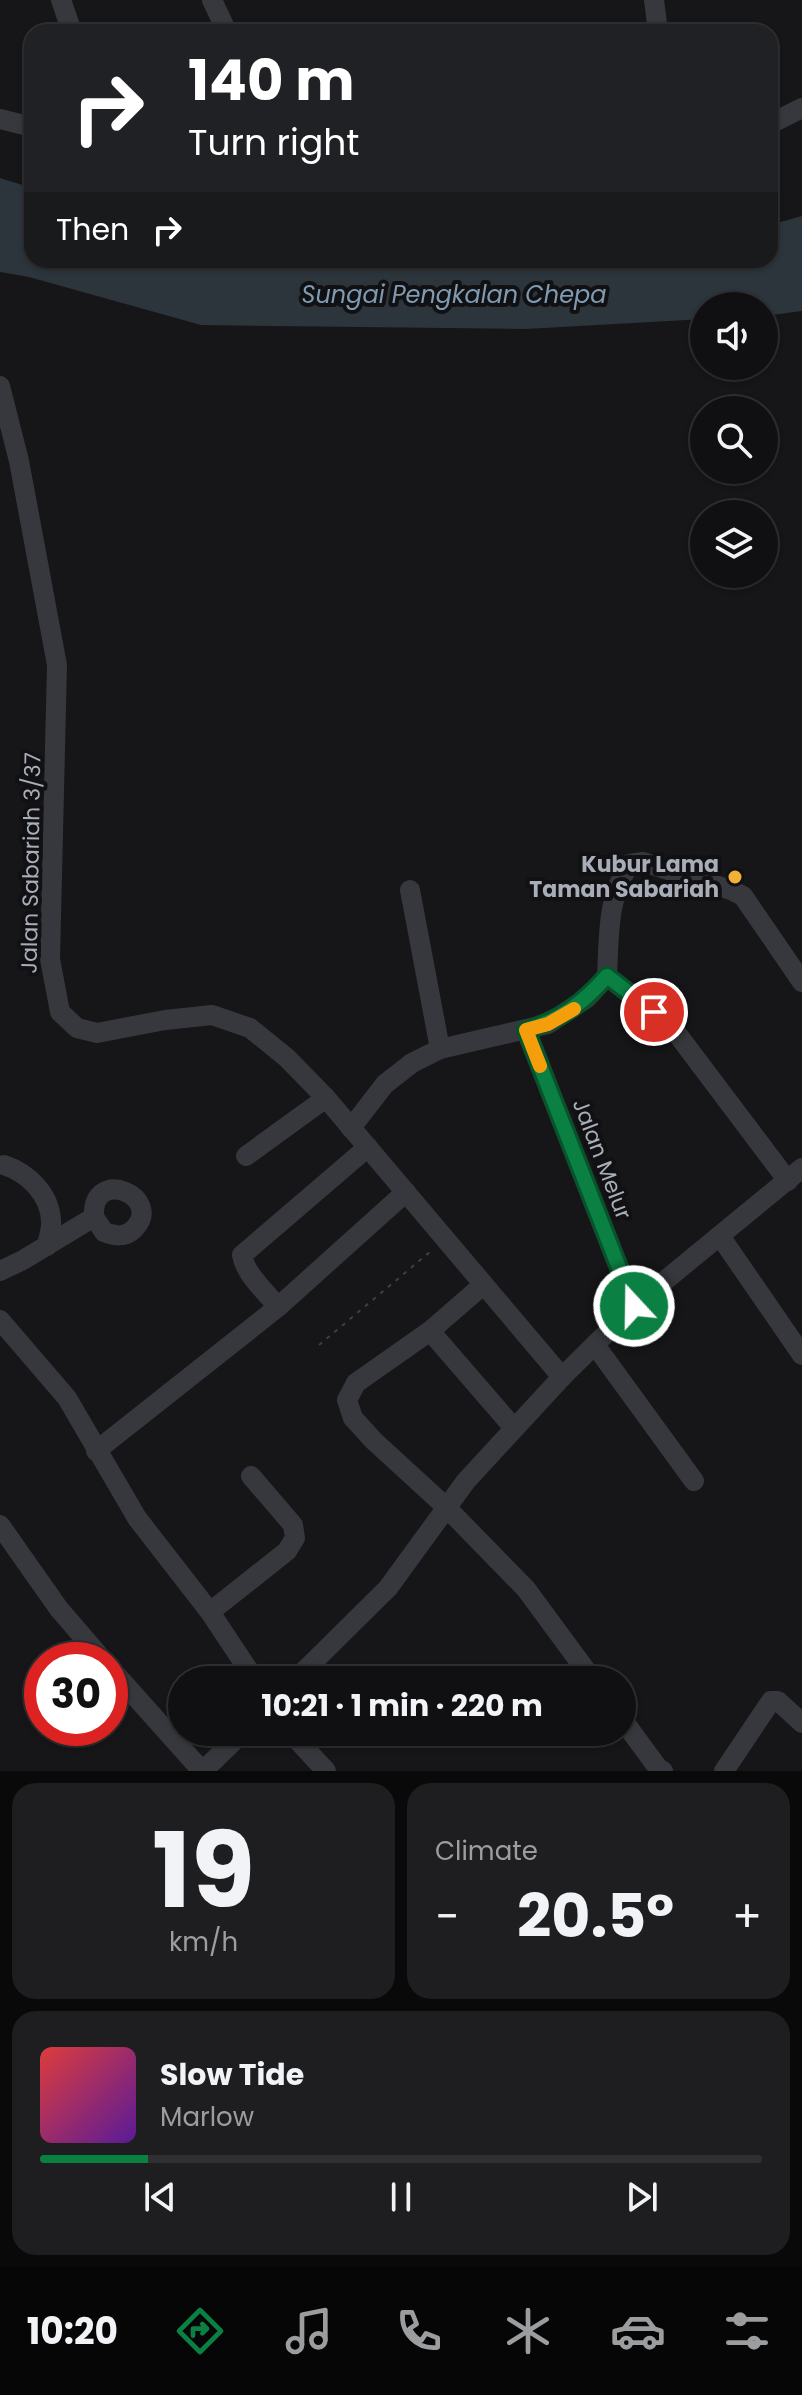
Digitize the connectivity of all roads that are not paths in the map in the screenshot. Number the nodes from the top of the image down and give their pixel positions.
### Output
1 (61, 0) edge
2 (212, 0) edge
3 (654, 0) edge
4 (69, 24) edge
5 (223, 24) edge
6 (657, 24) edge
7 (802, 108) edge
8 (0, 119) edge
9 (778, 120) edge
10 (24, 125) edge
11 (0, 386) edge
12 (410, 890) dead end
13 (607, 976) junction
14 (802, 982) edge
15 (526, 1030) junction
16 (440, 1049) junction
17 (326, 1098) junction
18 (351, 1128) junction
19 (368, 1147) junction
20 (246, 1156) dead end
21 (4, 1165) dead end
22 (795, 1174) edge
23 (406, 1192) junction
24 (94, 1217) dead end
25 (720, 1236) junction
26 (47, 1246) junction
27 (0, 1271) edge
28 (483, 1285) junction
29 (634, 1306) junction
30 (278, 1307) junction
31 (0, 1320) edge
32 (430, 1331) junction
33 (595, 1345) junction
34 (802, 1355) edge
35 (562, 1377) junction
36 (513, 1427) junction
37 (96, 1451) junction
38 (251, 1476) dead end
39 (694, 1481) dead end
40 (446, 1507) junction
41 (0, 1525) edge
42 (210, 1612) junction
43 (87, 1642) edge
44 (246, 1666) edge
45 (309, 1666) edge
46 (583, 1666) edge
47 (128, 1688) edge
48 (802, 1723) edge
49 (636, 1738) edge
50 (228, 1746) edge
51 (303, 1746) edge
52 (659, 1770) edge
53 (202, 1771) edge
54 (326, 1771) edge
55 (724, 1771) edge

1 - 4 street
2 - 5 street
3 - 6 street
7 - 9 street
8 - 10 street
11 - 17 street, Jalan Sabariah 3/37
12 - 16 street
13 - 14 street
13 - 15 street
13 - 22 street
15 - 16 street
15 - 29 street, Jalan Melur
16 - 18 street
17 - 18 street, Jalan Sabariah 3/37
17 - 20 street
18 - 19 street, Jalan Sabariah 3/37
19 - 23 street, Jalan Sabariah 3/37
19 - 30 street
21 - 26 street
22 - 25 street
23 - 28 street, Jalan Sabariah 3/37
23 - 30 street
24 - 26 street
25 - 29 street
25 - 34 street
26 - 27 street
28 - 32 street
28 - 35 street, Jalan Sabariah 3/37
29 - 33 street
30 - 37 street
31 - 37 street
32 - 36 street
32 - 40 street
33 - 35 street
33 - 39 street
35 - 36 street
36 - 40 street
37 - 42 street
38 - 42 street
40 - 45 street
40 - 46 street
41 - 43 street
42 - 44 street
47 - 53 street
48 - 55 street
49 - 52 street
50 - 53 street
51 - 54 street

